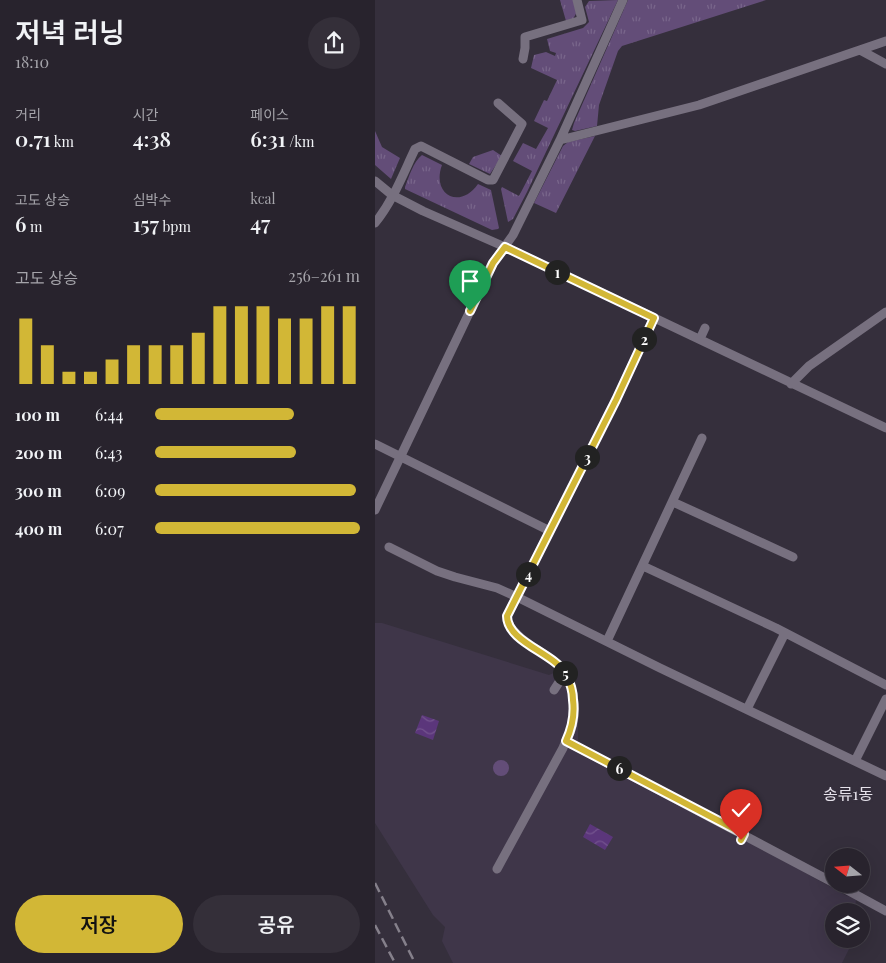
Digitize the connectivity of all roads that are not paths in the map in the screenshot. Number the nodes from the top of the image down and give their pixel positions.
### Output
1 (577, 0) edge
2 (623, 0) edge
3 (886, 41) edge
4 (860, 50) junction
5 (523, 59) dead end
6 (886, 64) edge
7 (498, 103) dead end
8 (560, 140) junction
9 (375, 181) edge
10 (392, 195) junction
11 (375, 223) edge
12 (505, 247) junction
13 (886, 312) edge
14 (654, 318) junction
15 (705, 328) dead end
16 (700, 339) junction
17 (791, 384) junction
18 (886, 428) edge
19 (702, 438) dead end
20 (375, 444) edge
21 (400, 457) junction
22 (673, 502) junction
23 (375, 510) edge
24 (550, 531) junction
25 (389, 548) dead end
26 (793, 557) dead end
27 (643, 566) junction
28 (517, 597) junction
29 (785, 632) junction
30 (607, 641) junction
31 (565, 673) junction
32 (886, 685) edge
33 (554, 690) dead end
34 (886, 699) edge
35 (747, 709) junction
36 (566, 741) junction
37 (855, 761) junction
38 (886, 776) edge
39 (497, 869) dead end
40 (825, 878) edge
41 (847, 893) edge
42 (886, 911) edge

1 - 5 street
2 - 8 street
3 - 4 street
4 - 6 street
4 - 8 street
7 - 10 street
8 - 12 street
9 - 10 street
10 - 11 street
10 - 12 street
12 - 14 street
12 - 21 street
13 - 17 street
14 - 16 street
14 - 24 street
15 - 16 street
16 - 17 street
17 - 18 street
19 - 22 street
20 - 21 street
21 - 23 street
21 - 24 street
22 - 26 street
22 - 27 street
24 - 28 street
25 - 28 street
27 - 29 street
27 - 30 street
28 - 30 street
28 - 31 street
29 - 32 street
29 - 35 street
30 - 35 street
31 - 33 street
31 - 36 street
34 - 37 street
35 - 37 street
36 - 39 street
36 - 40 street
37 - 38 street
41 - 42 street

